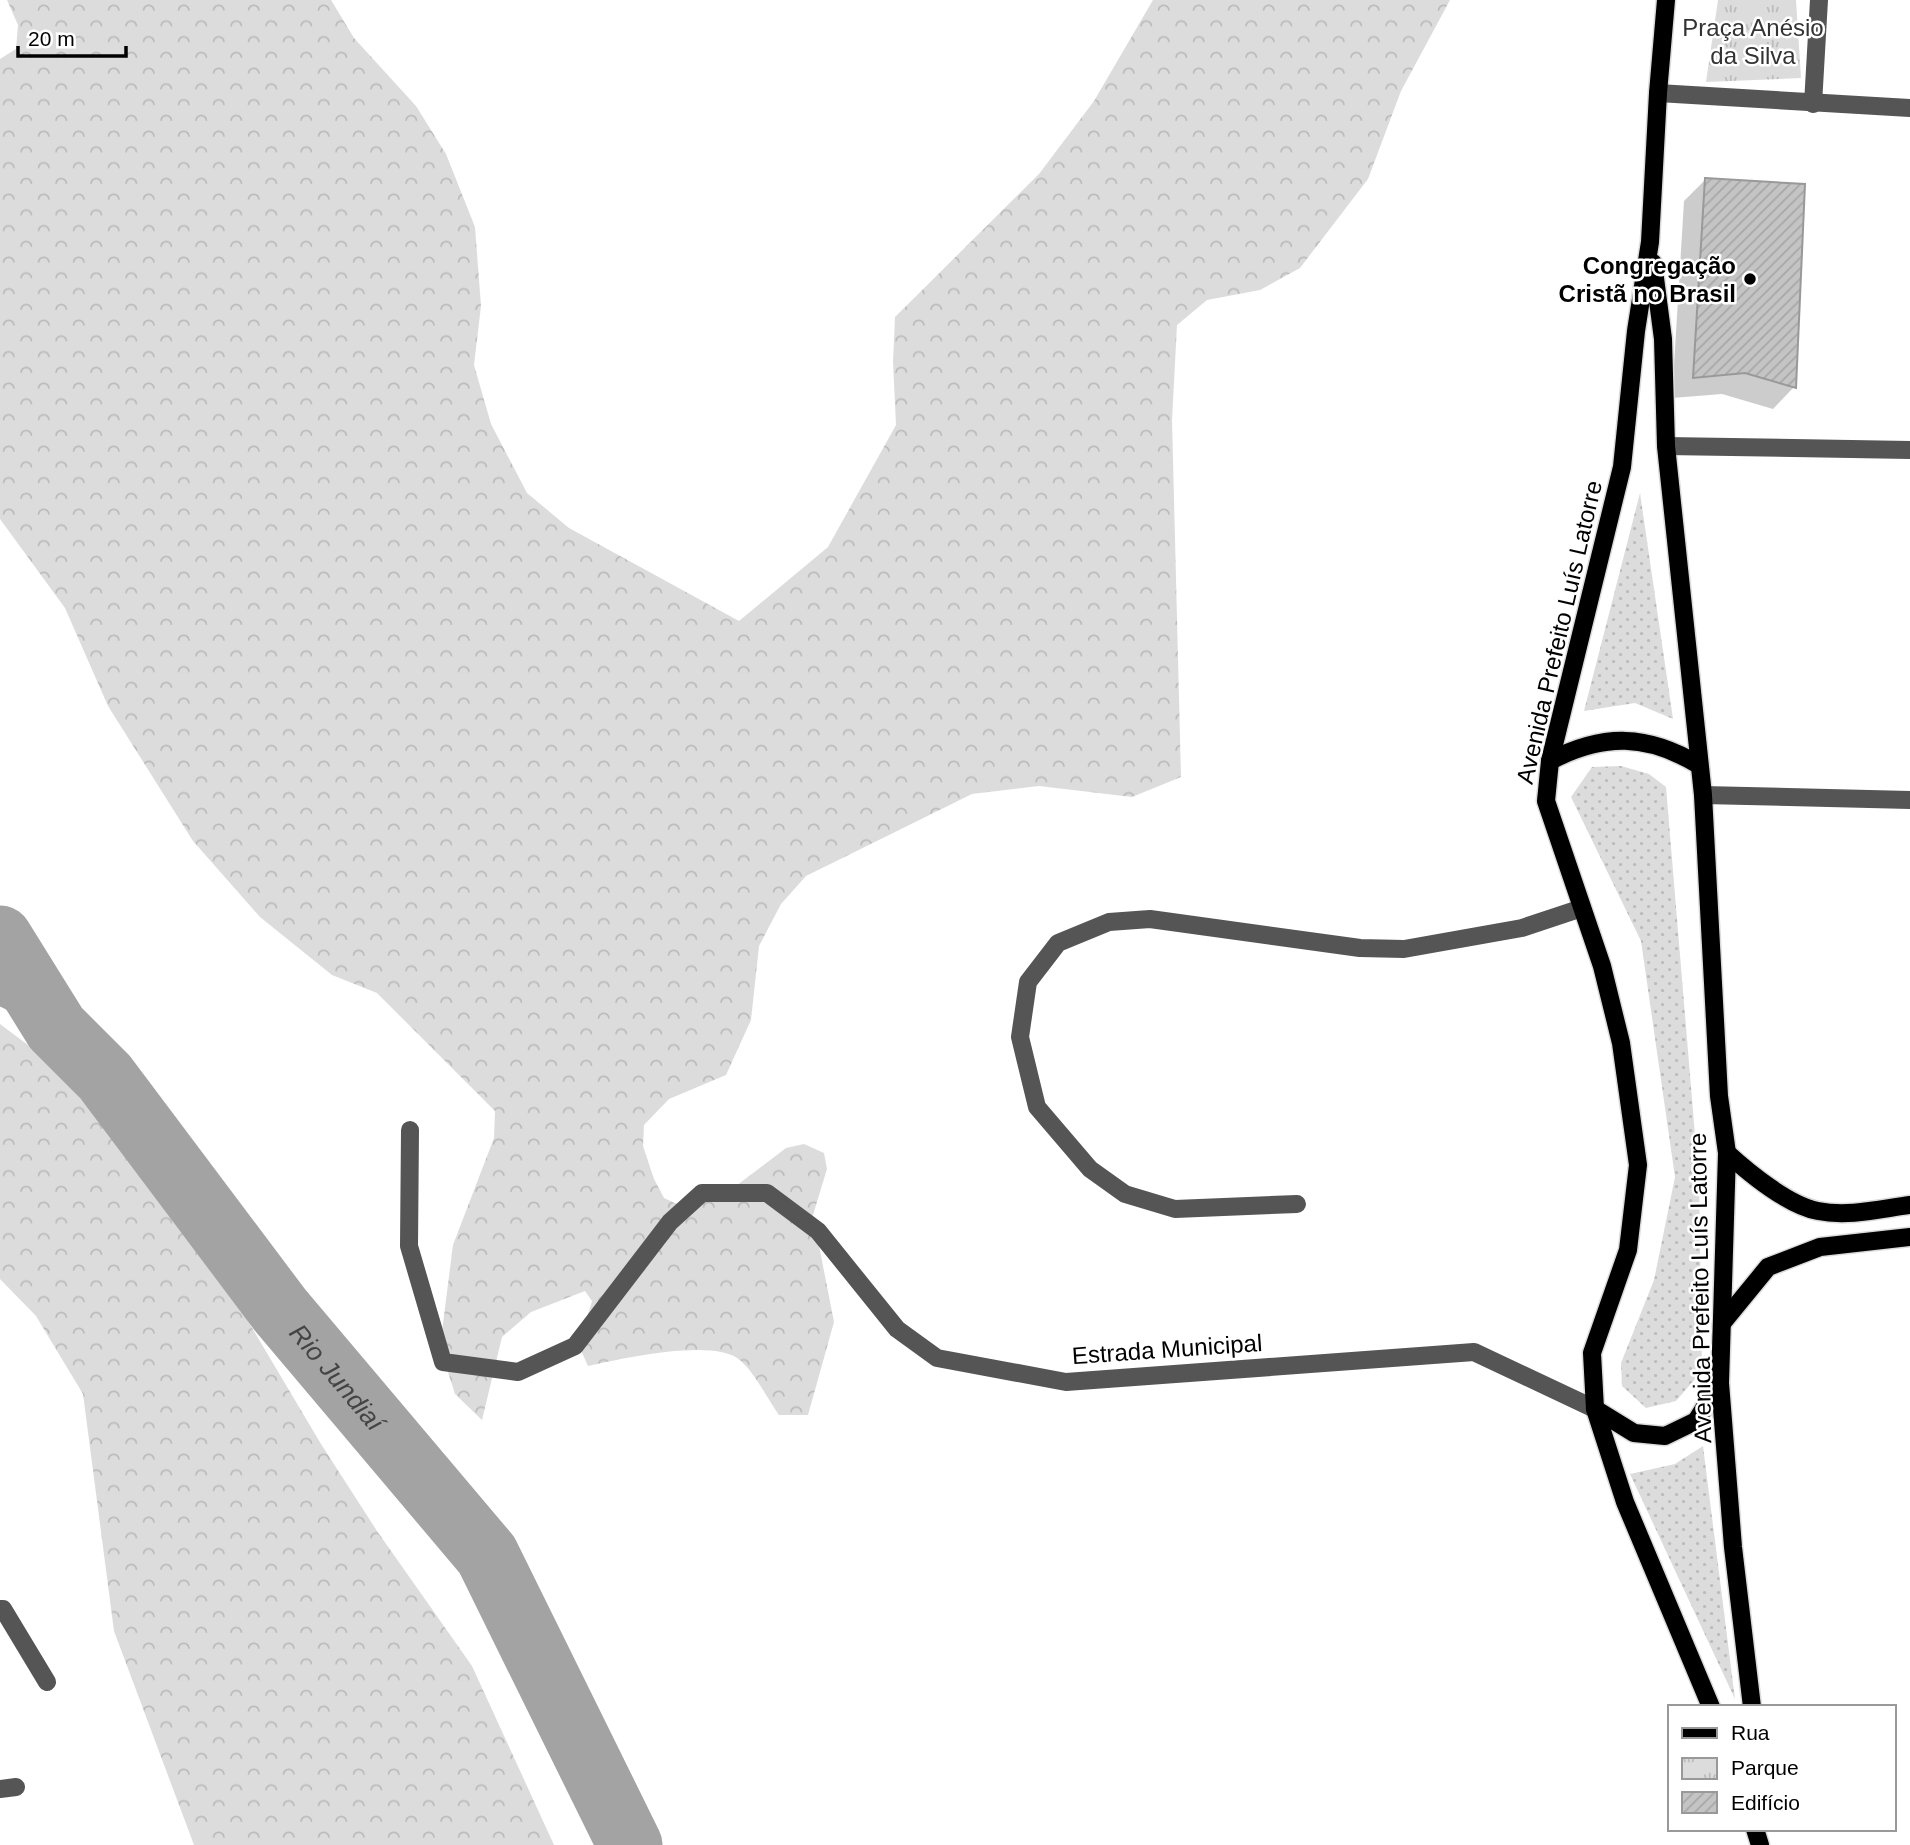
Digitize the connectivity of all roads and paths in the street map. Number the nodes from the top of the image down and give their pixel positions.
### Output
1 (1666, 0) edge
2 (1819, 0) edge
3 (1658, 93) junction
4 (1812, 104) junction
5 (1910, 108) edge
6 (1650, 242) junction
7 (1666, 446) junction
8 (1910, 450) edge
9 (1550, 761) junction
10 (1699, 765) junction
11 (1703, 795) junction
12 (1910, 800) edge
13 (1582, 908) junction
14 (410, 1130) dead end
15 (1727, 1153) junction
16 (1297, 1204) dead end
17 (1910, 1205) edge
18 (1910, 1237) edge
19 (1723, 1322) junction
20 (1720, 1383) junction
21 (1595, 1409) junction
22 (0, 1609) edge
23 (47, 1682) dead end
24 (1709, 1705) edge
25 (1752, 1705) edge

1 - 3 main road, Avenida Prefeito Luís Latorre
2 - 4 street
3 - 4 street
3 - 6 main road, Avenida Prefeito Luís Latorre
4 - 5 street
6 - 7 main road, Avenida Prefeito Luís Latorre
6 - 9 main road, Avenida Prefeito Luís Latorre
7 - 8 street
7 - 10 main road, Avenida Prefeito Luís Latorre
9 - 10 main road
9 - 13 main road, Avenida Prefeito Luís Latorre
10 - 11 main road, Avenida Prefeito Luís Latorre
11 - 12 street
11 - 15 main road, Avenida Prefeito Luís Latorre
13 - 16 street
13 - 21 main road, Avenida Prefeito Luís Latorre
14 - 21 street, Estrada Municipal
15 - 17 main road
15 - 19 main road, Avenida Prefeito Luís Latorre
18 - 19 main road
19 - 20 main road, Avenida Prefeito Luís Latorre
20 - 21 main road
20 - 25 main road, Avenida Prefeito Luís Latorre
21 - 24 main road, Avenida Prefeito Luís Latorre
22 - 23 street

